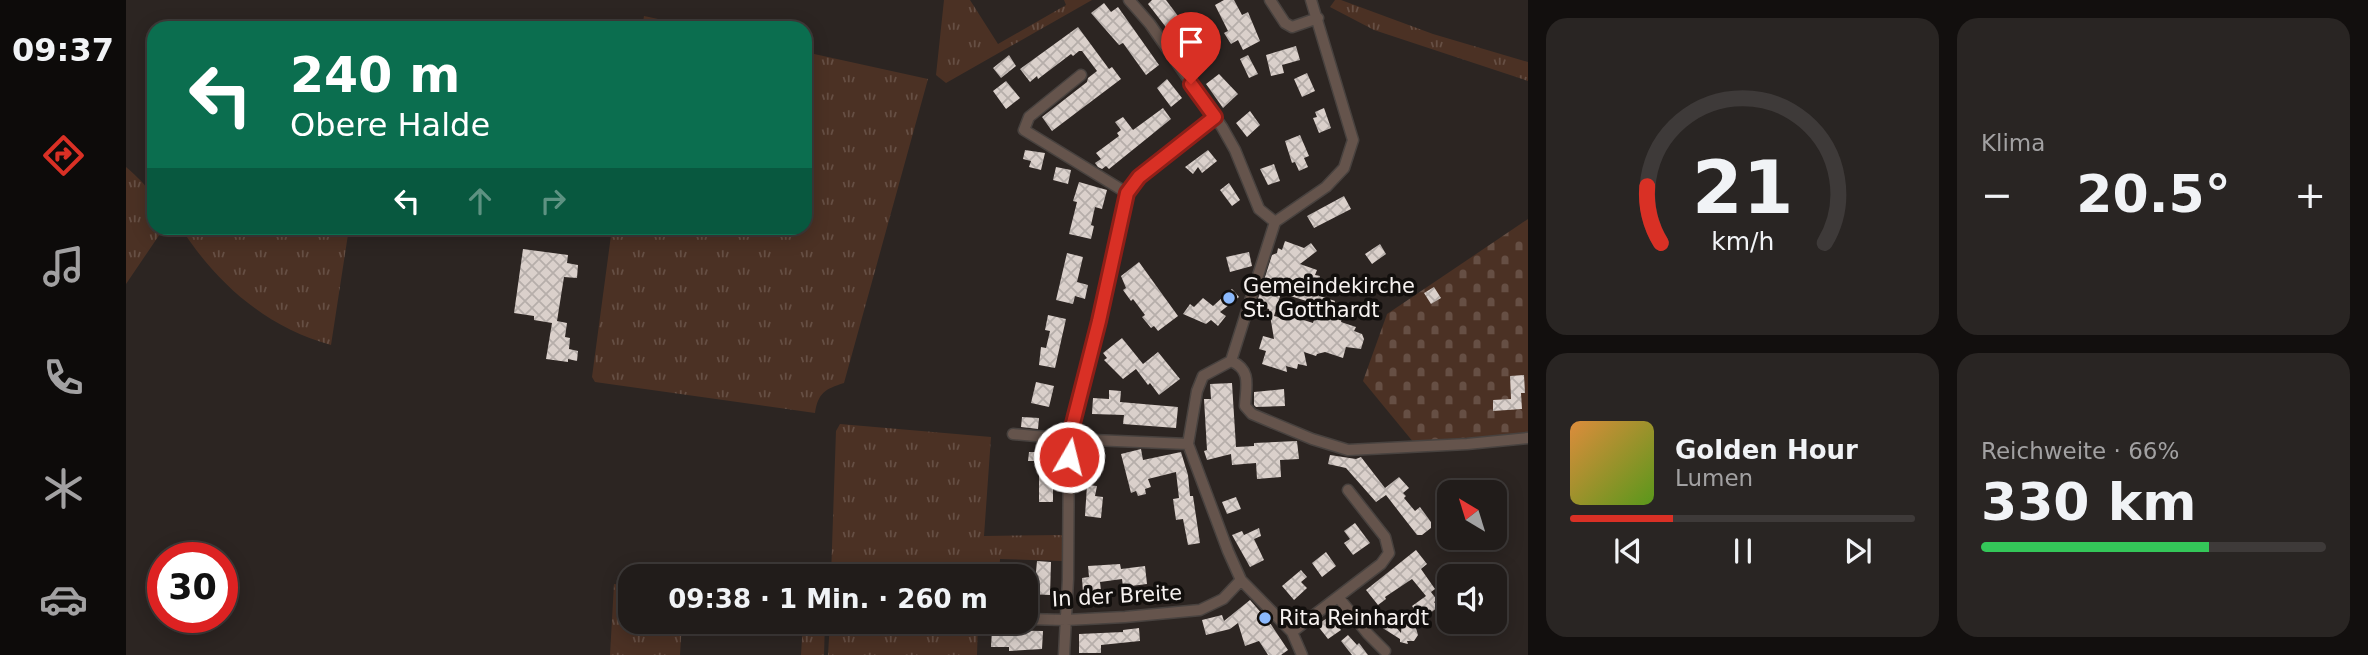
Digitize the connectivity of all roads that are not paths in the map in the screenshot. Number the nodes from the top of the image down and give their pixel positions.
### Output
1 (1129, 0) edge
2 (1270, 0) edge
3 (1311, 0) edge
4 (1318, 18) junction
5 (1081, 75) dead end
6 (1215, 117) junction
7 (1127, 193) junction
8 (1275, 222) junction
9 (1230, 360) junction
10 (1013, 434) dead end
11 (1528, 438) edge
12 (1069, 439) junction
13 (1188, 444) junction
14 (1348, 490) dead end
15 (1241, 580) junction
16 (1338, 597) junction
17 (1038, 619) edge
18 (1066, 620) junction
19 (1292, 632) junction
20 (1385, 651) dead end
21 (1064, 655) edge
22 (1303, 655) edge

1 - 6 street
2 - 4 street
3 - 4 street
4 - 8 street
5 - 7 street
6 - 7 street
6 - 8 street
7 - 12 street
8 - 9 street
9 - 11 street
9 - 13 street
10 - 12 street
12 - 13 street
12 - 18 street
13 - 15 street
14 - 16 street
15 - 18 street, In der Breite
15 - 19 street
16 - 19 street
16 - 20 street
17 - 18 street, In der Breite
18 - 21 street
19 - 22 street

